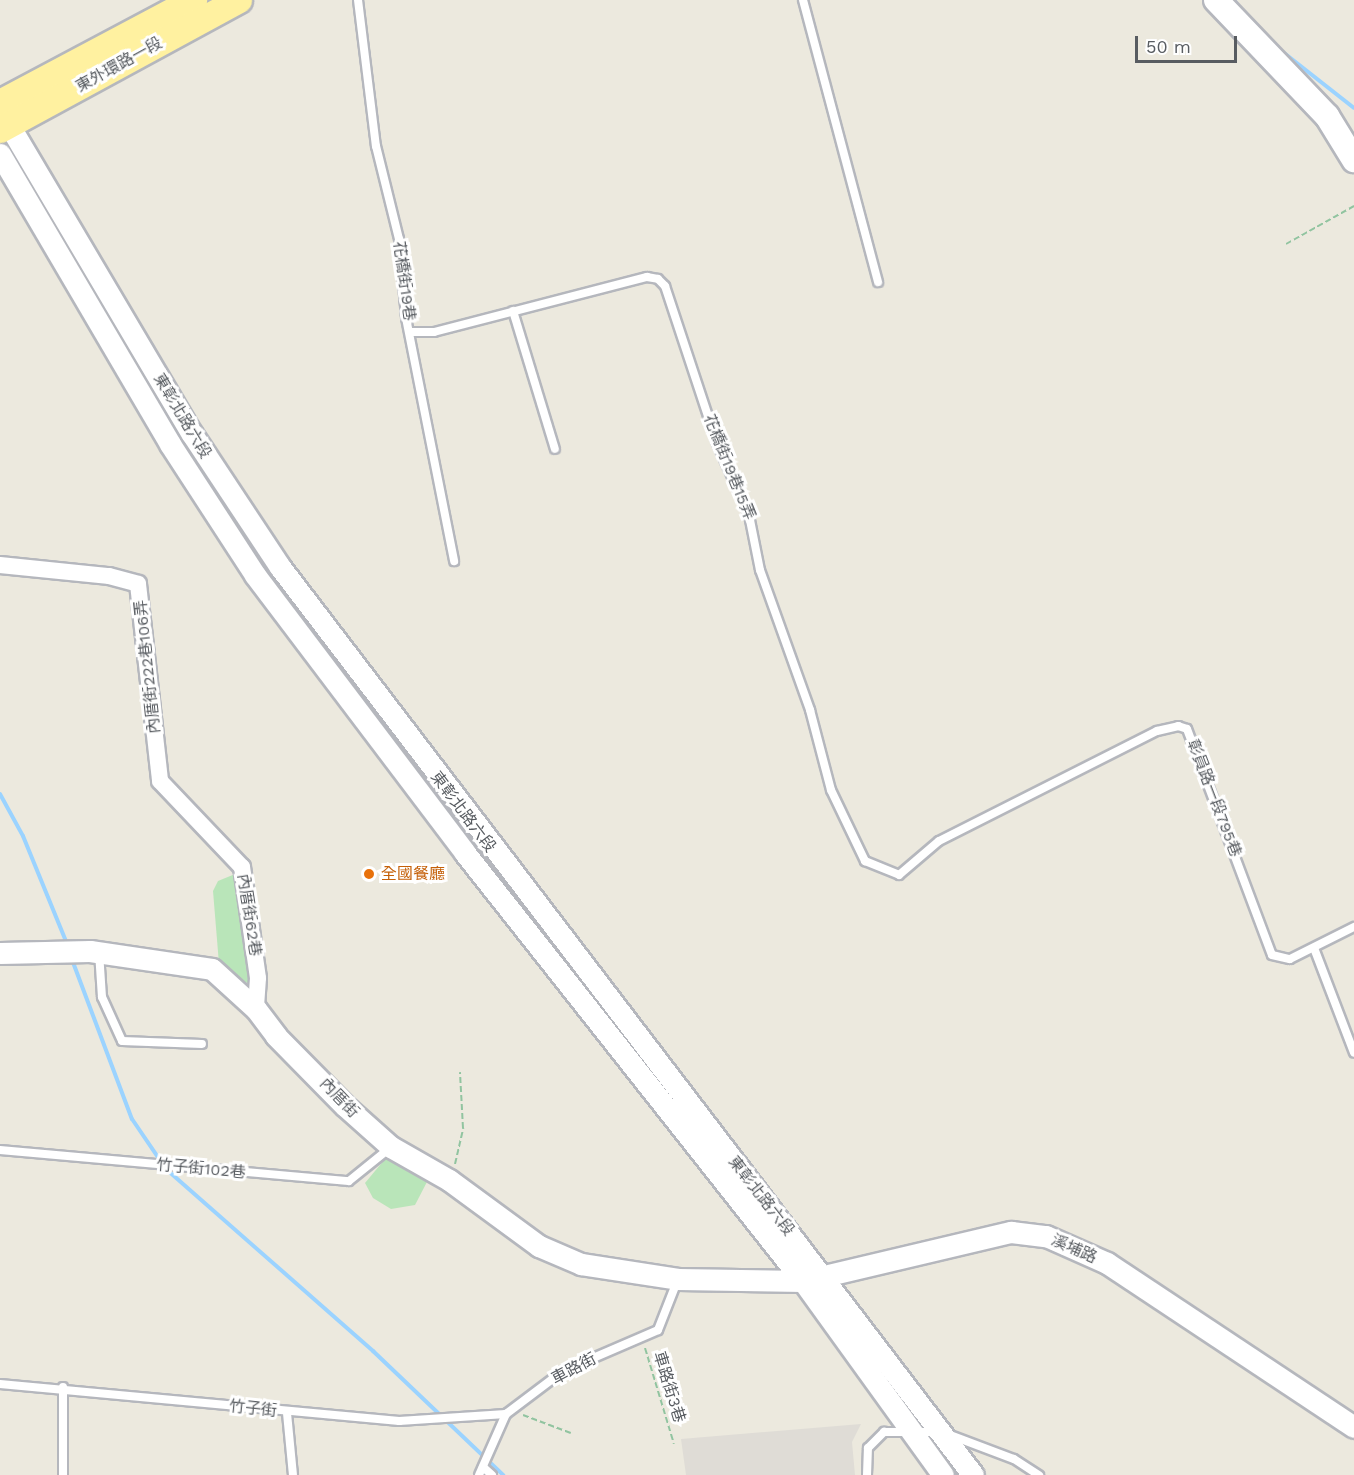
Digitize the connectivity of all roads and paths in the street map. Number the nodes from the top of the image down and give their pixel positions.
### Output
1 (194, 0) edge
2 (239, 0) edge
3 (358, 0) edge
4 (803, 0) edge
5 (1216, 0) edge
6 (2, 119) edge
7 (0, 154) edge
8 (1354, 160) edge
9 (1354, 206) edge
10 (1286, 244) dead end
11 (878, 282) dead end
12 (513, 311) junction
13 (412, 332) junction
14 (555, 450) dead end
15 (454, 561) dead end
16 (0, 565) edge
17 (160, 781) joint
18 (899, 875) joint
19 (1354, 927) edge
20 (1314, 948) junction
21 (0, 952) edge
22 (99, 952) junction
23 (256, 1009) junction
24 (202, 1044) dead end
25 (1354, 1053) edge
26 (460, 1072) dead end
27 (391, 1147) junction
28 (0, 1150) edge
29 (448, 1180) junction
30 (678, 1279) junction
31 (814, 1279) junction
32 (641, 1337) junction
33 (0, 1383) edge
34 (63, 1387) junction
35 (509, 1412) junction
36 (287, 1413) junction
37 (1354, 1427) edge
38 (911, 1432) junction
39 (941, 1432) junction
40 (571, 1433) dead end
41 (674, 1444) dead end
42 (481, 1471) edge
43 (63, 1475) edge
44 (293, 1475) edge
45 (492, 1475) edge
46 (867, 1475) edge
47 (943, 1475) edge
48 (973, 1475) edge
49 (1040, 1475) edge

1 - 6 main road, 東外環路一段
2 - 6 main road, 東外環路一段
3 - 13 lane, 花橋街19巷
4 - 11 lane
5 - 8 main road
6 - 31 street, 東彰北路六段
7 - 31 street, 東彰北路六段
9 - 10 path
12 - 13 lane, 花橋街19巷15弄
12 - 14 lane
12 - 18 lane, 花橋街19巷15弄
13 - 15 lane, 花橋街19巷
16 - 17 street, 內厝街222巷106弄
17 - 23 street, 內厝街62巷
18 - 20 lane, 彰員路一段795巷
19 - 20 lane, 彰員路一段795巷
20 - 25 lane
21 - 22 street, 內厝街
22 - 23 street, 內厝街
22 - 24 lane
23 - 27 street, 內厝街
26 - 29 path
27 - 28 lane, 竹子街102巷
27 - 29 street, 內厝街
29 - 30 street, 內厝街
30 - 31 street, 溪埔路
30 - 32 lane, 車路街
31 - 37 street, 溪埔路
31 - 38 street, 東彰北路六段
31 - 39 street, 東彰北路六段
32 - 35 lane, 車路街
32 - 41 path, 車路街3巷
33 - 34 lane, 竹子街
34 - 36 lane, 竹子街
34 - 43 lane
35 - 36 lane, 竹子街
35 - 40 path
35 - 42 lane, 車路街
36 - 44 lane
38 - 39 lane
38 - 46 lane
38 - 47 street, 東彰北路六段
39 - 48 street, 東彰北路六段
39 - 49 lane
42 - 45 lane

